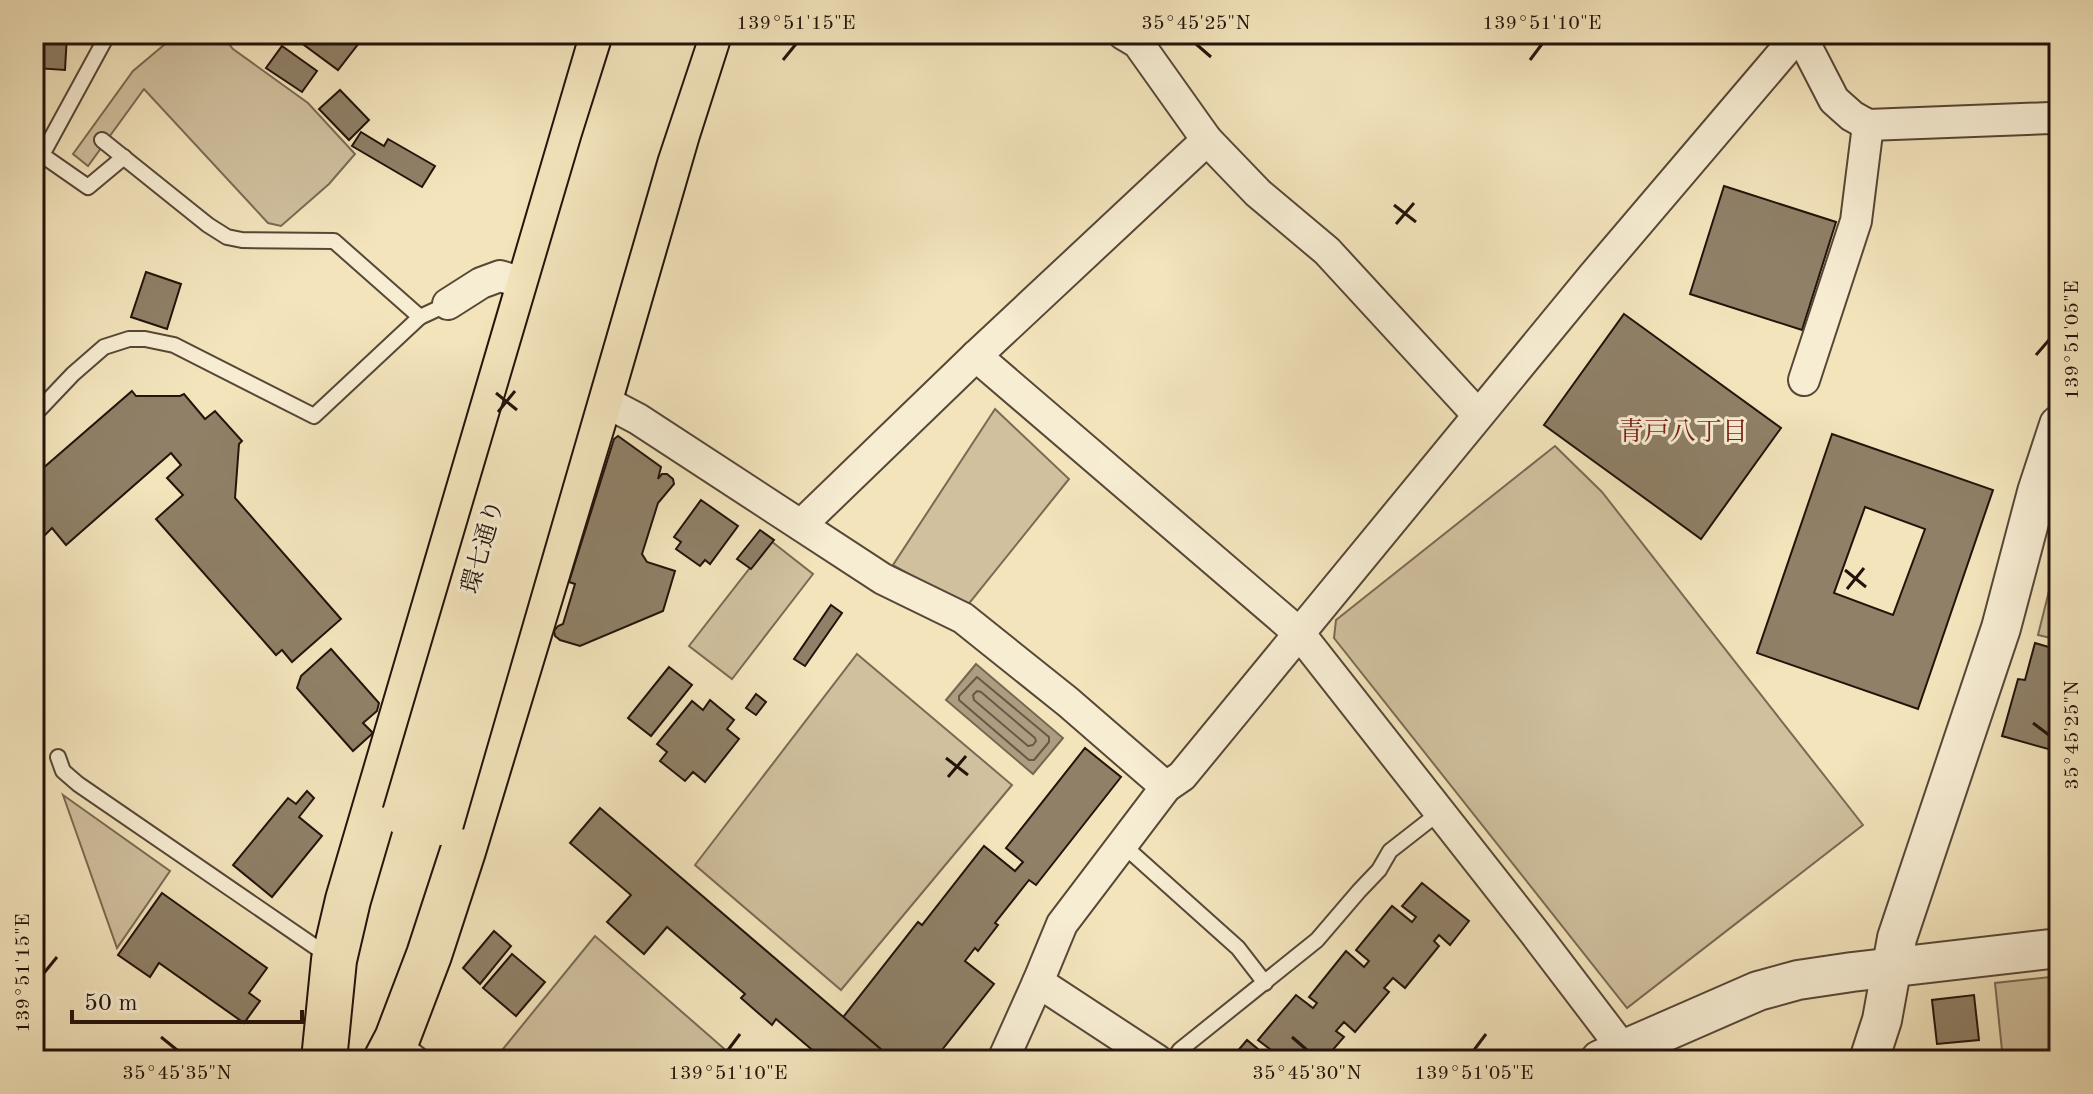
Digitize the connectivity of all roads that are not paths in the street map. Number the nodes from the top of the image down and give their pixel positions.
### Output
1 (108, 34) edge
2 (603, 34) edge
3 (638, 34) edge
4 (675, 34) edge
5 (709, 34) edge
6 (1799, 34) edge
7 (1138, 37) edge
8 (585, 94) junction
9 (2059, 120) edge
10 (1868, 125) junction
11 (677, 134) junction
12 (102, 140) dead end
13 (1207, 140) junction
14 (124, 157) junction
15 (530, 285) junction
16 (448, 304) joint
17 (420, 317) junction
18 (976, 356) junction
19 (1804, 380) dead end
20 (600, 399) junction
21 (34, 415) edge
22 (1478, 415) junction
23 (2059, 425) edge
24 (801, 525) junction
25 (1299, 633) junction
26 (58, 757) dead end
27 (1166, 787) junction
28 (1440, 812) junction
29 (423, 818) junction
30 (1123, 845) junction
31 (2059, 948) edge
32 (334, 960) junction
33 (1890, 967) junction
34 (1038, 982) junction
35 (1265, 983) junction
36 (395, 1055) edge
37 (1611, 1055) edge
38 (324, 1060) edge
39 (331, 1060) edge
40 (1003, 1060) edge
41 (1157, 1060) edge
42 (1173, 1060) edge
43 (1869, 1060) edge

1 - 14 lane
2 - 8 main road
3 - 29 main road, 環七通り, bridge
4 - 29 main road, 環七通り, bridge
5 - 11 main road
6 - 10 street
6 - 22 street
7 - 13 street
8 - 11 main road
8 - 15 main road
9 - 10 street
10 - 19 street
11 - 20 main road
12 - 14 lane
13 - 18 street
13 - 22 street
14 - 17 lane
15 - 16 street
15 - 32 main road
16 - 17 lane
17 - 21 lane
18 - 24 street
18 - 25 street
20 - 24 street
20 - 36 main road
22 - 25 street
23 - 33 street
24 - 27 street
25 - 27 street
25 - 28 street
26 - 32 lane
27 - 30 street
28 - 35 lane
28 - 37 street
29 - 36 main road, 環七通り
29 - 39 main road, 環七通り
30 - 34 street
30 - 35 lane
31 - 33 street
32 - 38 main road
33 - 37 street
33 - 43 street
34 - 40 street
34 - 41 street
35 - 42 lane

